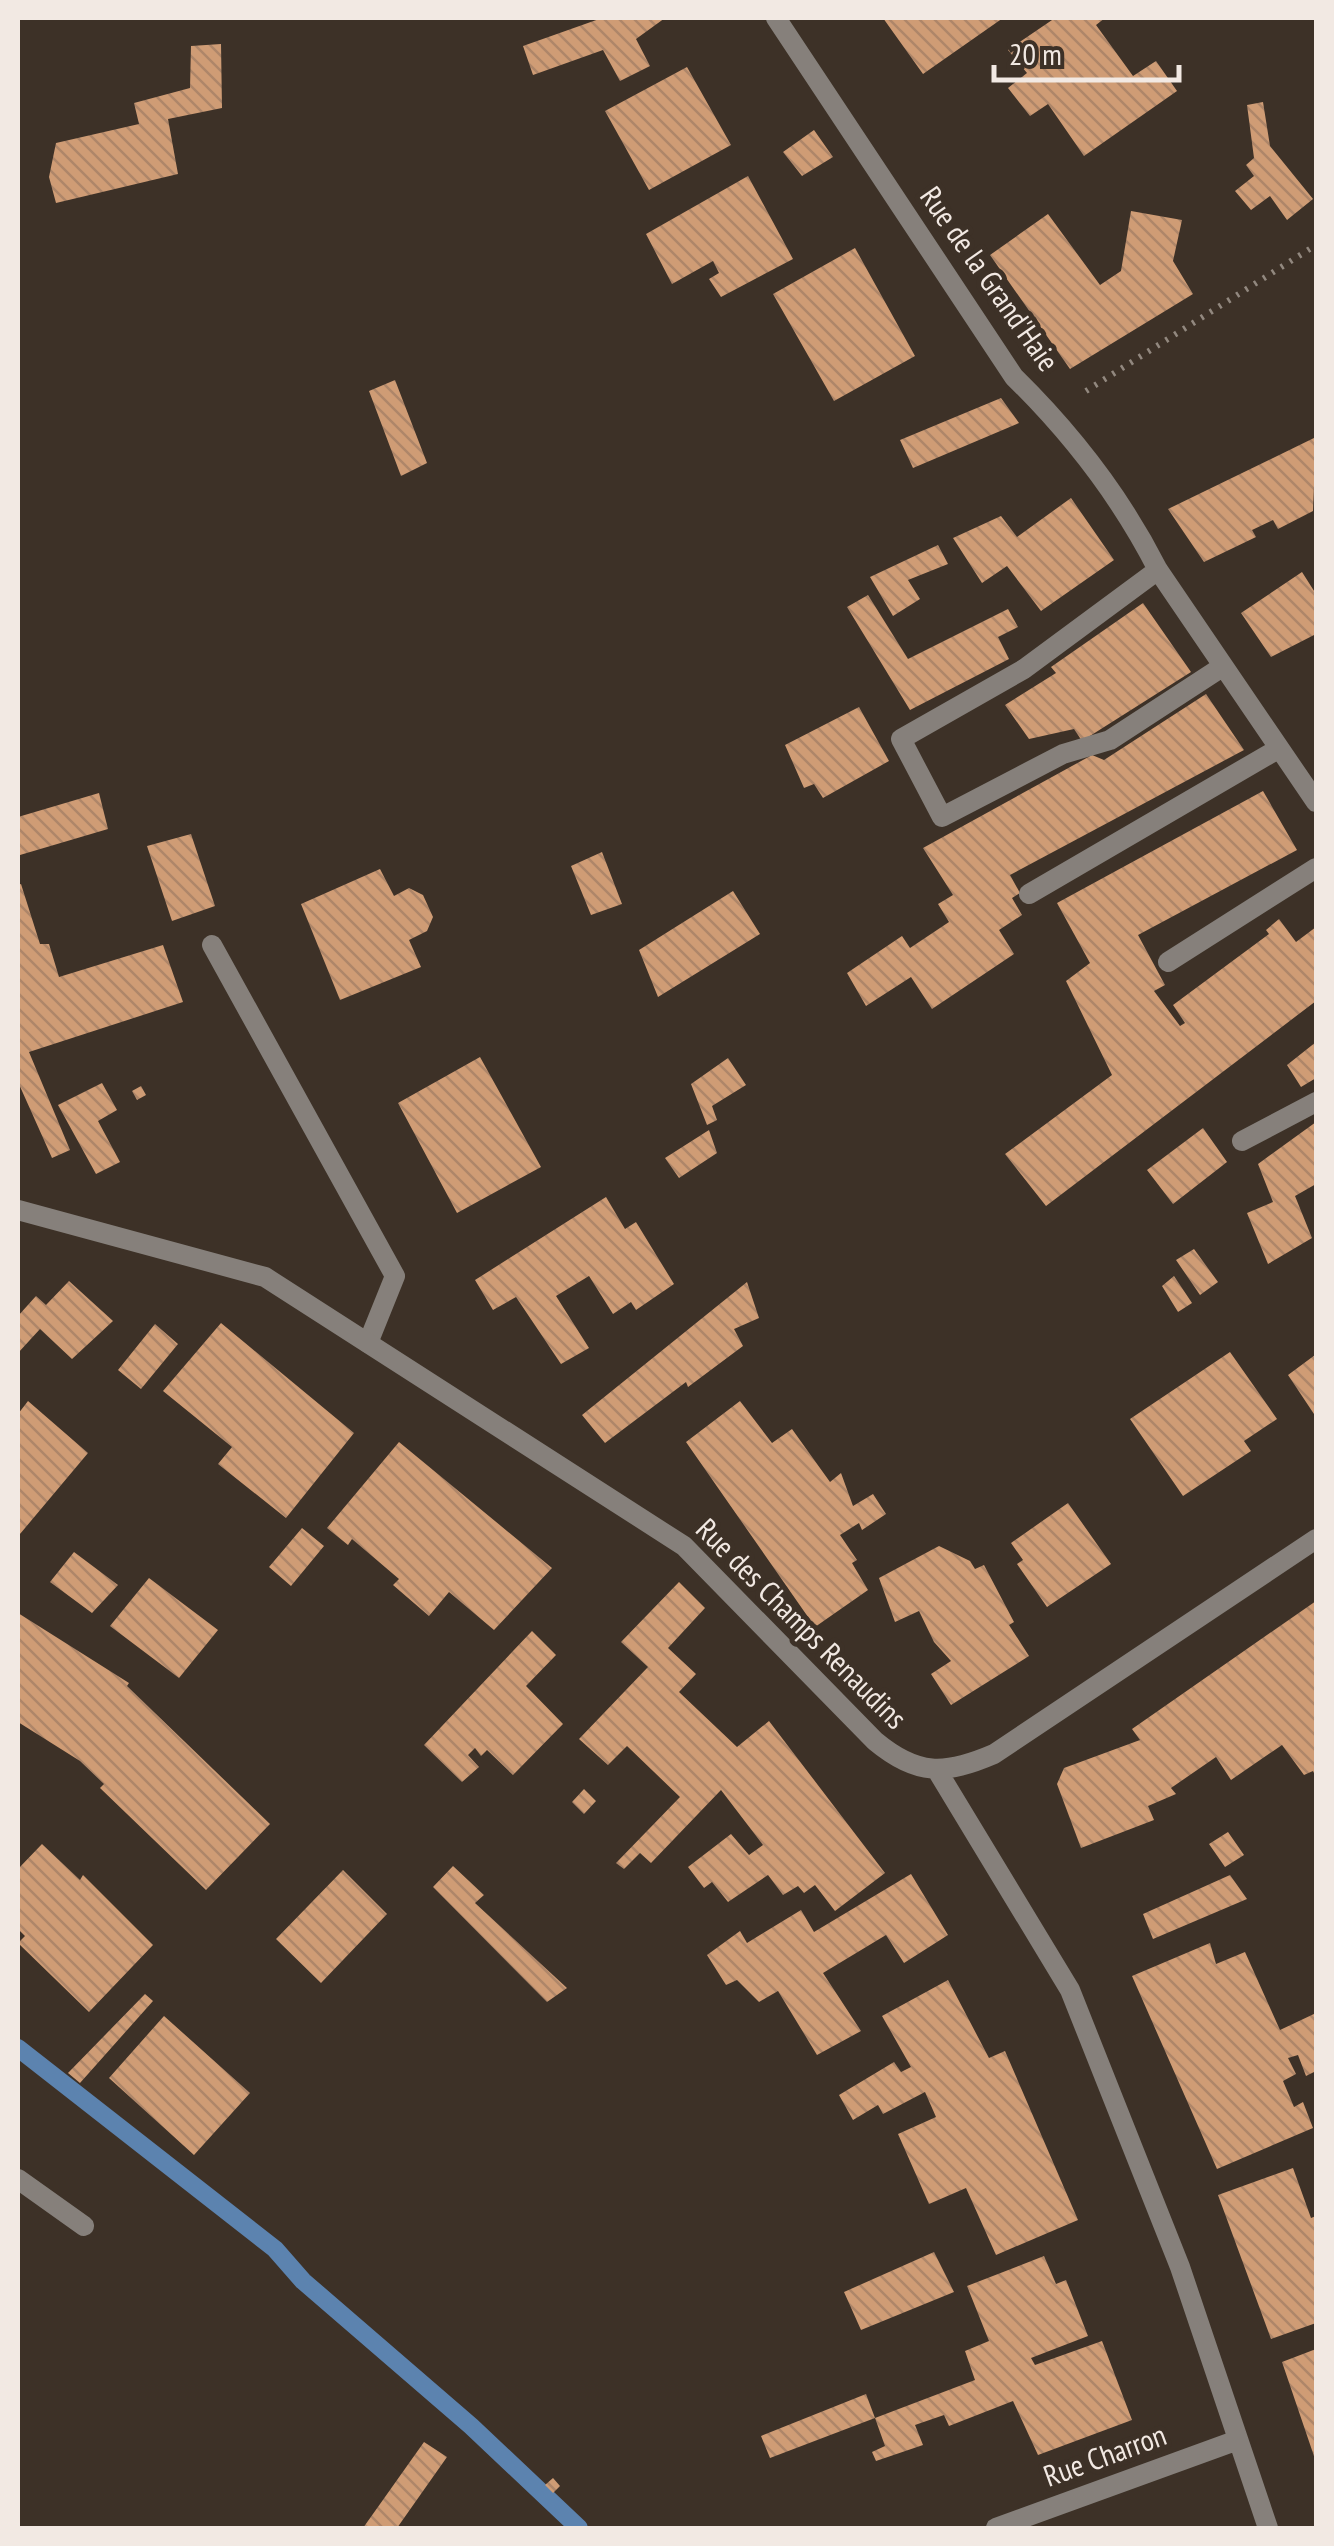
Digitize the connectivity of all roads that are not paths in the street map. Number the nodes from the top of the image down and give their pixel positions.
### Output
1 (776, 18) edge
2 (1158, 570) junction
3 (1222, 667) junction
4 (1278, 748) junction
5 (1316, 802) edge
6 (1316, 868) edge
7 (1029, 894) dead end
8 (212, 946) dead end
9 (1168, 962) dead end
10 (1316, 1102) edge
11 (1242, 1142) dead end
12 (18, 1210) edge
13 (368, 1344) junction
14 (1316, 1539) edge
15 (938, 1772) junction
16 (18, 2179) edge
17 (84, 2226) dead end
18 (1235, 2440) junction
19 (996, 2528) edge
20 (1268, 2528) edge

1 - 2 street, Rue de la Grand'Haie
2 - 3 street, Rue de la Grand'Haie
2 - 3 street
3 - 4 street, Rue de la Grand'Haie
4 - 5 street, Rue de la Grand'Haie
4 - 7 street
6 - 9 street
8 - 13 street
10 - 11 street
12 - 13 street, Rue des Champs Renaudins
13 - 15 street, Rue des Champs Renaudins
14 - 15 street
15 - 18 street
16 - 17 street
18 - 19 street, Rue Charron
18 - 20 street

